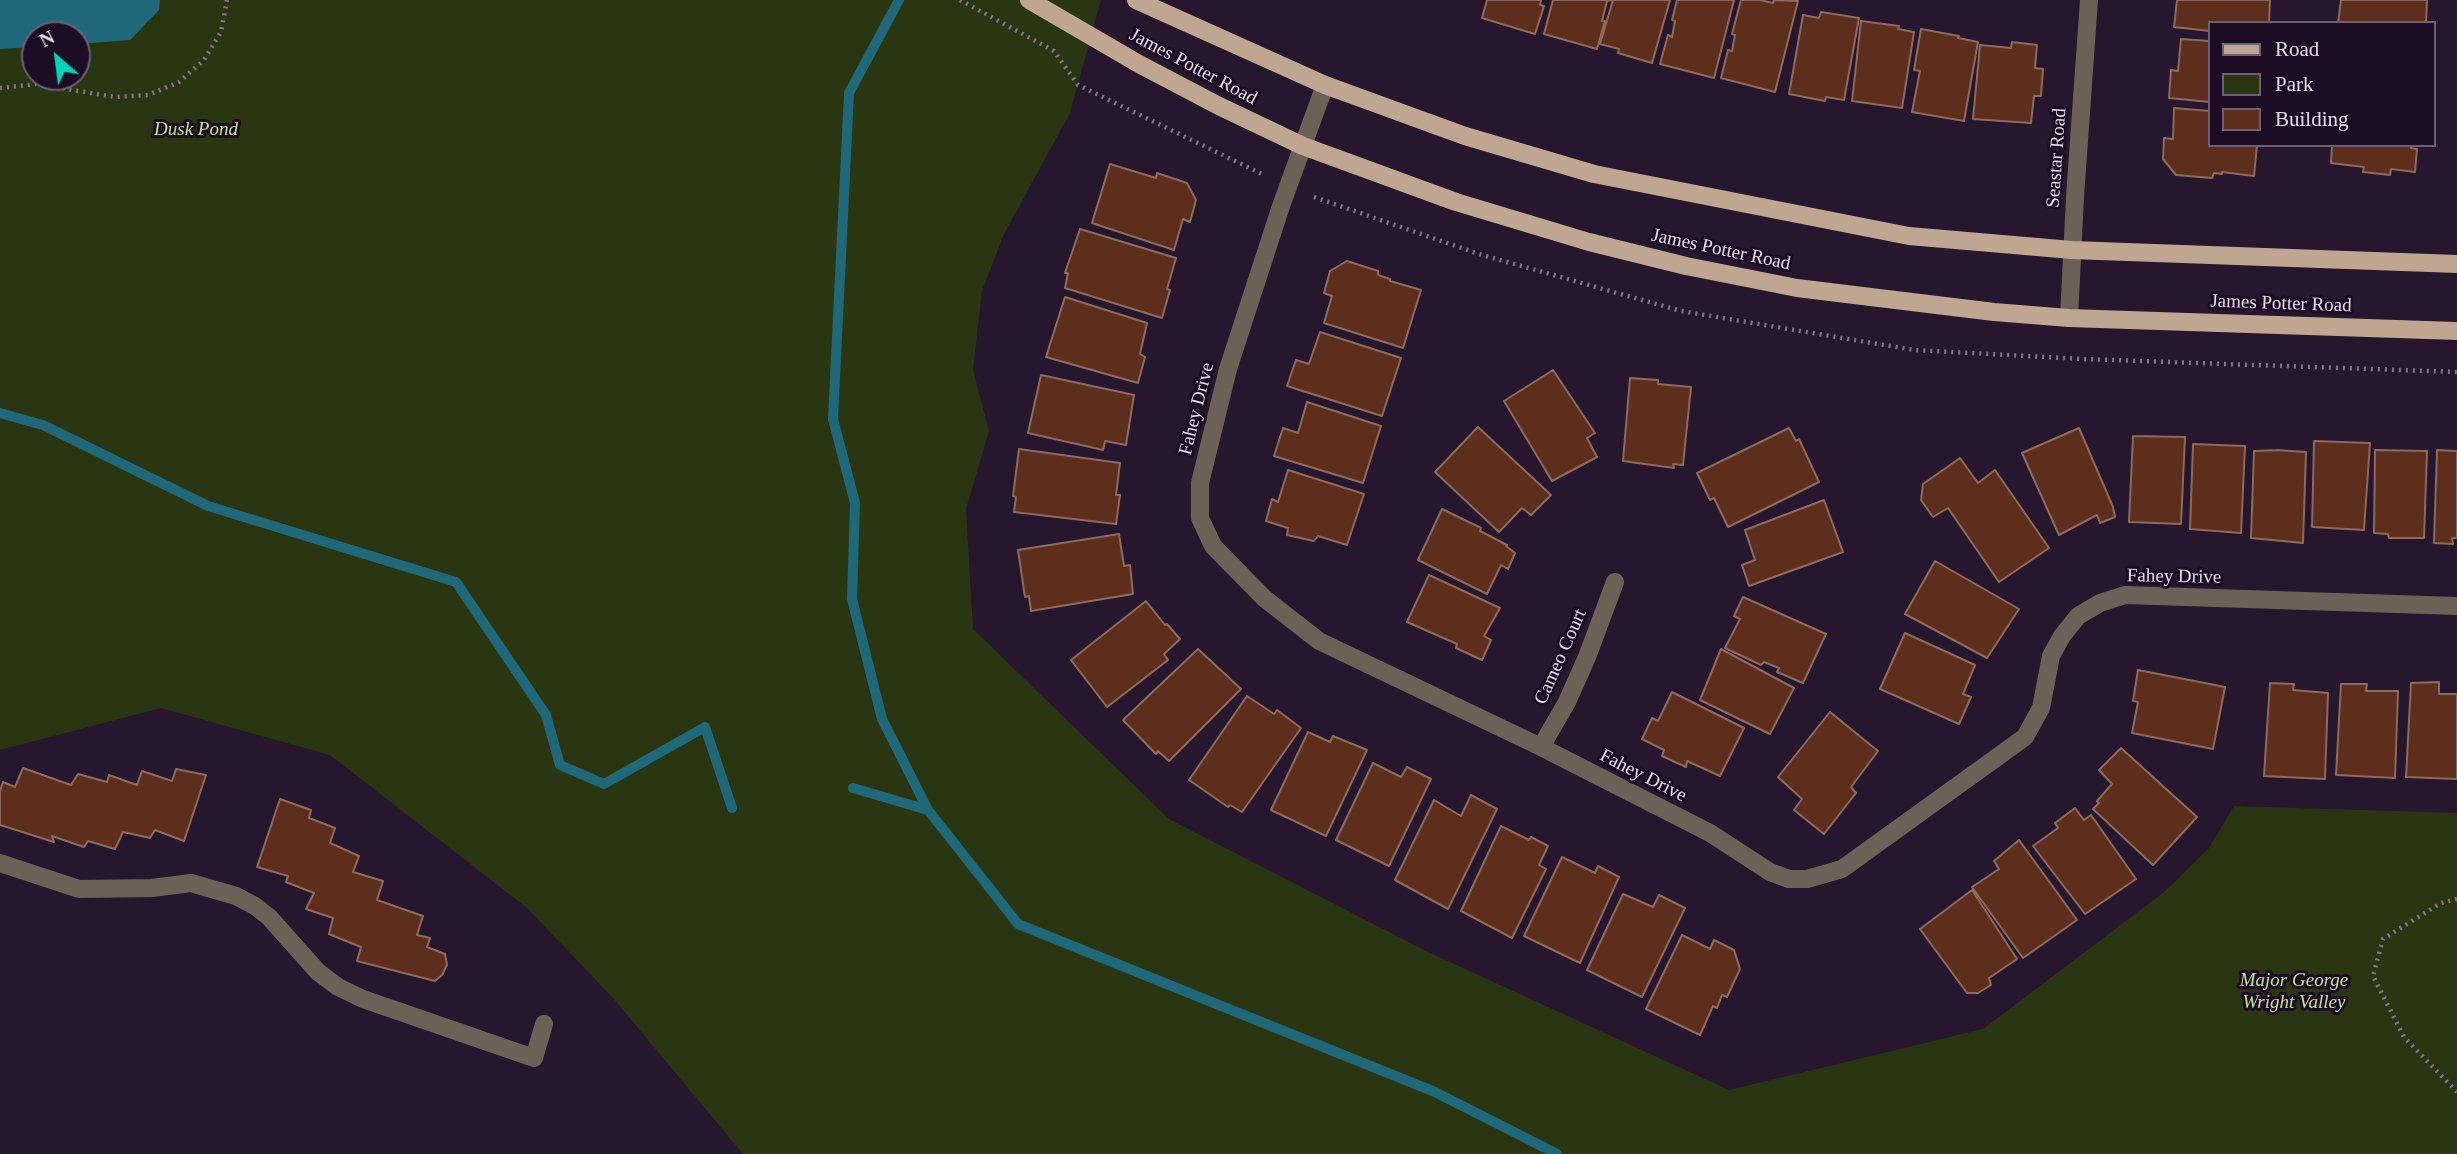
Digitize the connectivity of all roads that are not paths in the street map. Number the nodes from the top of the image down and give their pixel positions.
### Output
1 (1029, 0) edge
2 (1136, 0) edge
3 (2089, 0) edge
4 (1325, 85) junction
5 (1303, 146) junction
6 (2072, 250) junction
7 (2457, 264) edge
8 (2069, 318) junction
9 (2457, 331) edge
10 (1615, 582) dead end
11 (2457, 606) edge
12 (1541, 747) junction
13 (0, 863) edge
14 (544, 1024) dead end

1 - 5 main road, James Potter Road
2 - 4 main road, James Potter Road
3 - 6 street, Seastar Road
4 - 5 street, Fahey Drive
4 - 6 main road, James Potter Road
5 - 8 main road, James Potter Road
5 - 12 street, Fahey Drive
6 - 7 main road, James Potter Road
6 - 8 street, Seastar Road
8 - 9 main road, James Potter Road
10 - 12 street, Cameo Court
11 - 12 street, Fahey Drive
13 - 14 street

